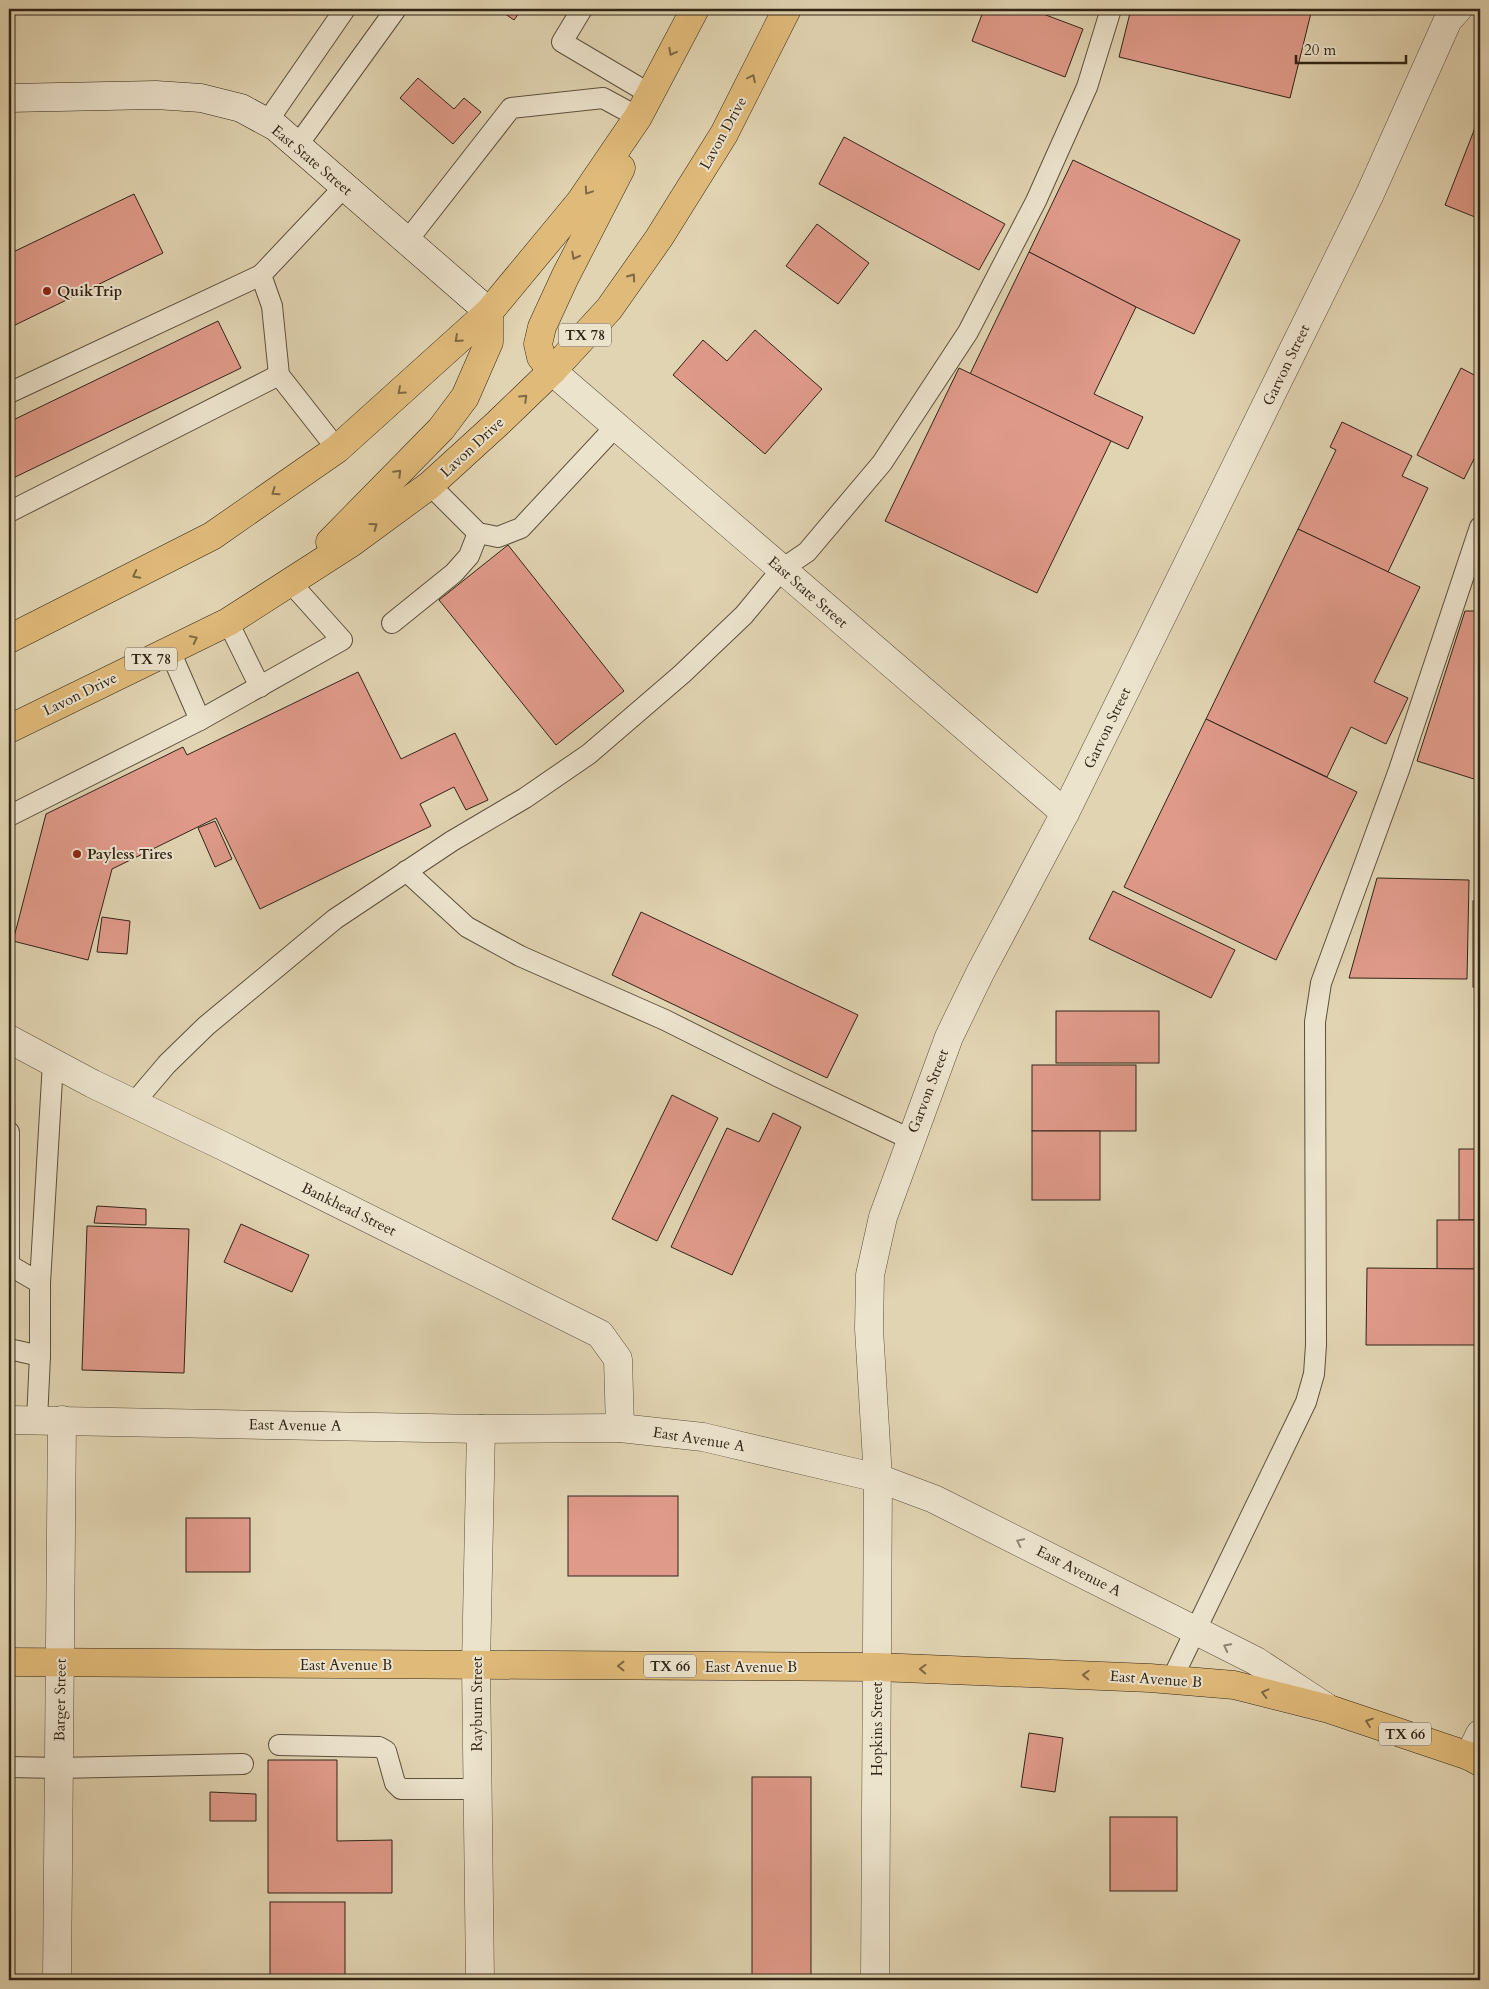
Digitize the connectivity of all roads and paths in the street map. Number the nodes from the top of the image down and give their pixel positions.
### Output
1 (345, 9) edge
2 (396, 9) edge
3 (582, 9) edge
4 (695, 9) edge
5 (787, 9) edge
6 (1111, 9) edge
7 (1458, 9) edge
8 (9, 98) edge
9 (644, 106) junction
10 (267, 122) junction
11 (297, 146) junction
12 (344, 187) junction
13 (407, 241) junction
14 (261, 275) junction
15 (489, 312) junction
16 (552, 370) junction
17 (279, 375) junction
18 (9, 393) edge
19 (616, 426) junction
20 (337, 449) junction
21 (430, 485) junction
22 (9, 512) edge
23 (1480, 527) edge
24 (478, 533) junction
25 (782, 569) junction
26 (290, 582) junction
27 (228, 622) junction
28 (392, 623) dead end
29 (9, 639) edge
30 (170, 650) junction
31 (260, 687) junction
32 (200, 720) junction
33 (9, 730) edge
34 (1065, 813) junction
35 (9, 816) edge
36 (406, 871) junction
37 (9, 1039) edge
38 (53, 1062) junction
39 (133, 1104) junction
40 (9, 1132) edge
41 (910, 1139) junction
42 (9, 1265) edge
43 (40, 1283) junction
44 (9, 1348) edge
45 (40, 1356) junction
46 (9, 1420) edge
47 (50, 1420) junction
48 (480, 1428) junction
49 (620, 1428) junction
50 (878, 1478) junction
51 (1196, 1631) junction
52 (9, 1662) edge
53 (60, 1663) junction
54 (476, 1665) junction
55 (877, 1667) junction
56 (1172, 1679) junction
57 (1329, 1708) junction
58 (279, 1745) dead end
59 (1477, 1751) edge
60 (243, 1764) dead end
61 (9, 1767) edge
62 (59, 1768) junction
63 (478, 1789) junction
64 (57, 1980) edge
65 (480, 1980) edge
66 (875, 1980) edge

1 - 10 lane
2 - 11 lane
3 - 9 lane
4 -> 9 main road
16 -> 5 main road, Lavon Drive / TX 78
6 - 25 lane
7 - 34 street, Garvon Street
8 - 10 street, East State Street
9 - 13 lane
9 -> 15 main road
9 -> 16 main road
10 - 11 street, East State Street
11 - 12 street, East State Street
12 - 13 street, East State Street
12 - 14 lane
13 - 15 street, East State Street
14 - 17 lane
14 - 18 lane
15 -> 20 main road
26 -> 15 main road
16 - 19 street, East State Street
21 -> 16 main road, Lavon Drive / TX 78
17 - 20 lane
17 - 22 lane
19 - 24 lane
19 - 25 street, East State Street
20 -> 29 main road
21 - 24 lane
26 -> 21 main road, Lavon Drive / TX 78
23 - 51 lane
24 - 28 lane
25 - 34 street, East State Street
25 - 36 lane
26 - 27 main road, Lavon Drive / TX 78
26 - 31 lane
30 -> 27 main road, Lavon Drive / TX 78
27 - 31 lane
30 - 32 lane
30 - 33 main road, Lavon Drive / TX 78
31 - 32 lane
32 - 35 lane
34 - 41 street, Garvon Street
36 - 39 lane
36 - 41 lane
37 - 38 street, Bankhead Street
38 - 39 street, Bankhead Street
38 - 43 lane
39 - 49 street, Bankhead Street
40 - 42 lane
41 - 50 street, Garvon Street
42 - 43 lane
43 - 45 lane
44 - 45 lane
45 - 47 lane
46 - 47 street, East Avenue A
47 - 48 street, East Avenue A
47 - 53 street, Barger Street
48 - 49 street, East Avenue A
48 - 54 street, Rayburn Street
49 - 50 street, East Avenue A
51 -> 50 street, East Avenue A
50 - 55 street, Hopkins Street
51 - 56 lane
57 -> 51 street, East Avenue A
52 - 53 main road, East Avenue B / TX 66
53 - 54 main road, East Avenue B / TX 66
53 - 62 street, Barger Street
55 -> 54 main road, East Avenue B / TX 66
54 - 63 street, Rayburn Street
56 -> 55 main road, East Avenue B / TX 66
55 - 66 street, Hopkins Street
57 -> 56 main road, East Avenue B / TX 66
59 -> 57 main road, East Avenue B / TX 66
58 - 63 lane
60 - 62 lane
61 - 62 lane
62 - 64 street, Barger Street
63 - 65 street, Rayburn Street

